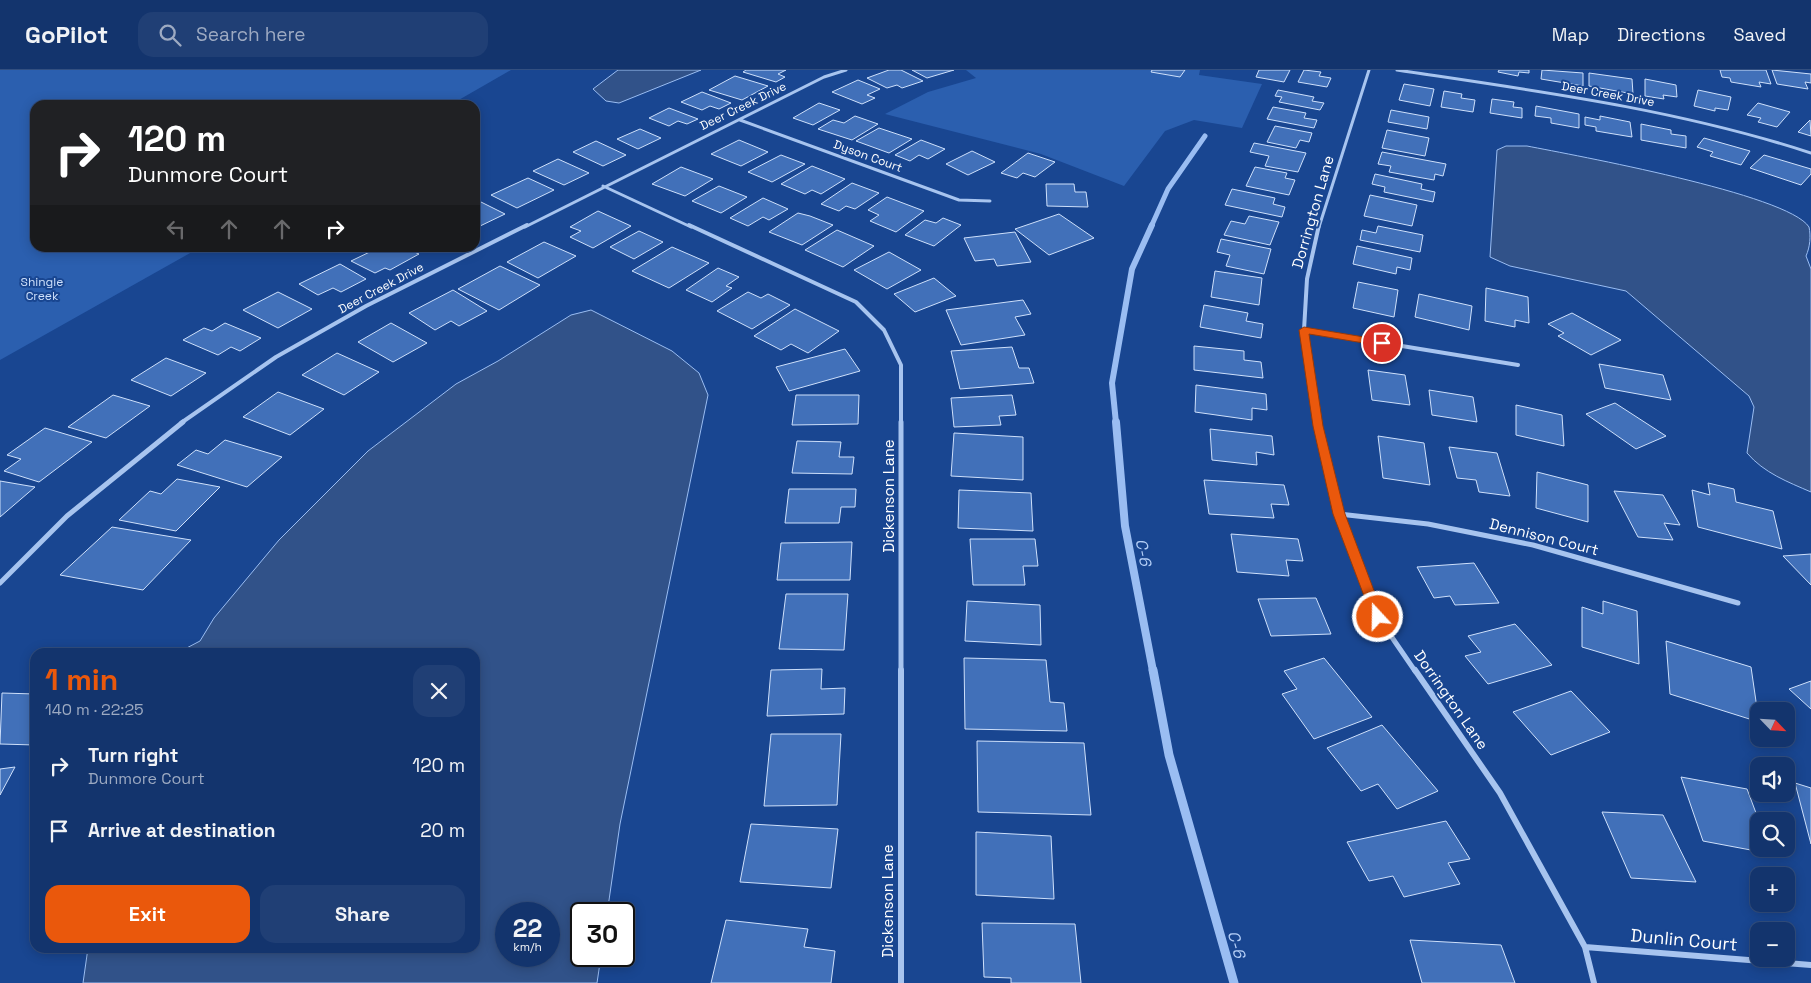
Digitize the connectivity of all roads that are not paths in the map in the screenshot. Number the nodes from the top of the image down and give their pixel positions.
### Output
1 (846, 70) edge
2 (1369, 70) edge
3 (1398, 70) edge
4 (740, 120) junction
5 (1811, 153) edge
6 (603, 186) junction
7 (990, 201) dead end
8 (480, 248) edge
9 (473, 252) edge
10 (1304, 330) junction
11 (1518, 365) dead end
12 (1339, 514) junction
13 (0, 584) edge
14 (1738, 603) dead end
15 (1585, 947) junction
16 (1811, 966) edge
17 (900, 983) edge
18 (1594, 983) edge

1 - 4 street, Deer Creek Drive
2 - 10 street, Dorrington Lane
3 - 5 street, Deer Creek Drive
4 - 6 street, Deer Creek Drive
4 - 7 street, Dyson Court
6 - 8 street, Deer Creek Drive
6 - 17 street, Dickenson Lane
9 - 13 street, Deer Creek Drive
10 - 11 street
10 - 12 street, Dorrington Lane
12 - 14 street, Dennison Court
12 - 15 street, Dorrington Lane
15 - 16 street, Dunlin Court
15 - 18 street, Dorrington Lane

